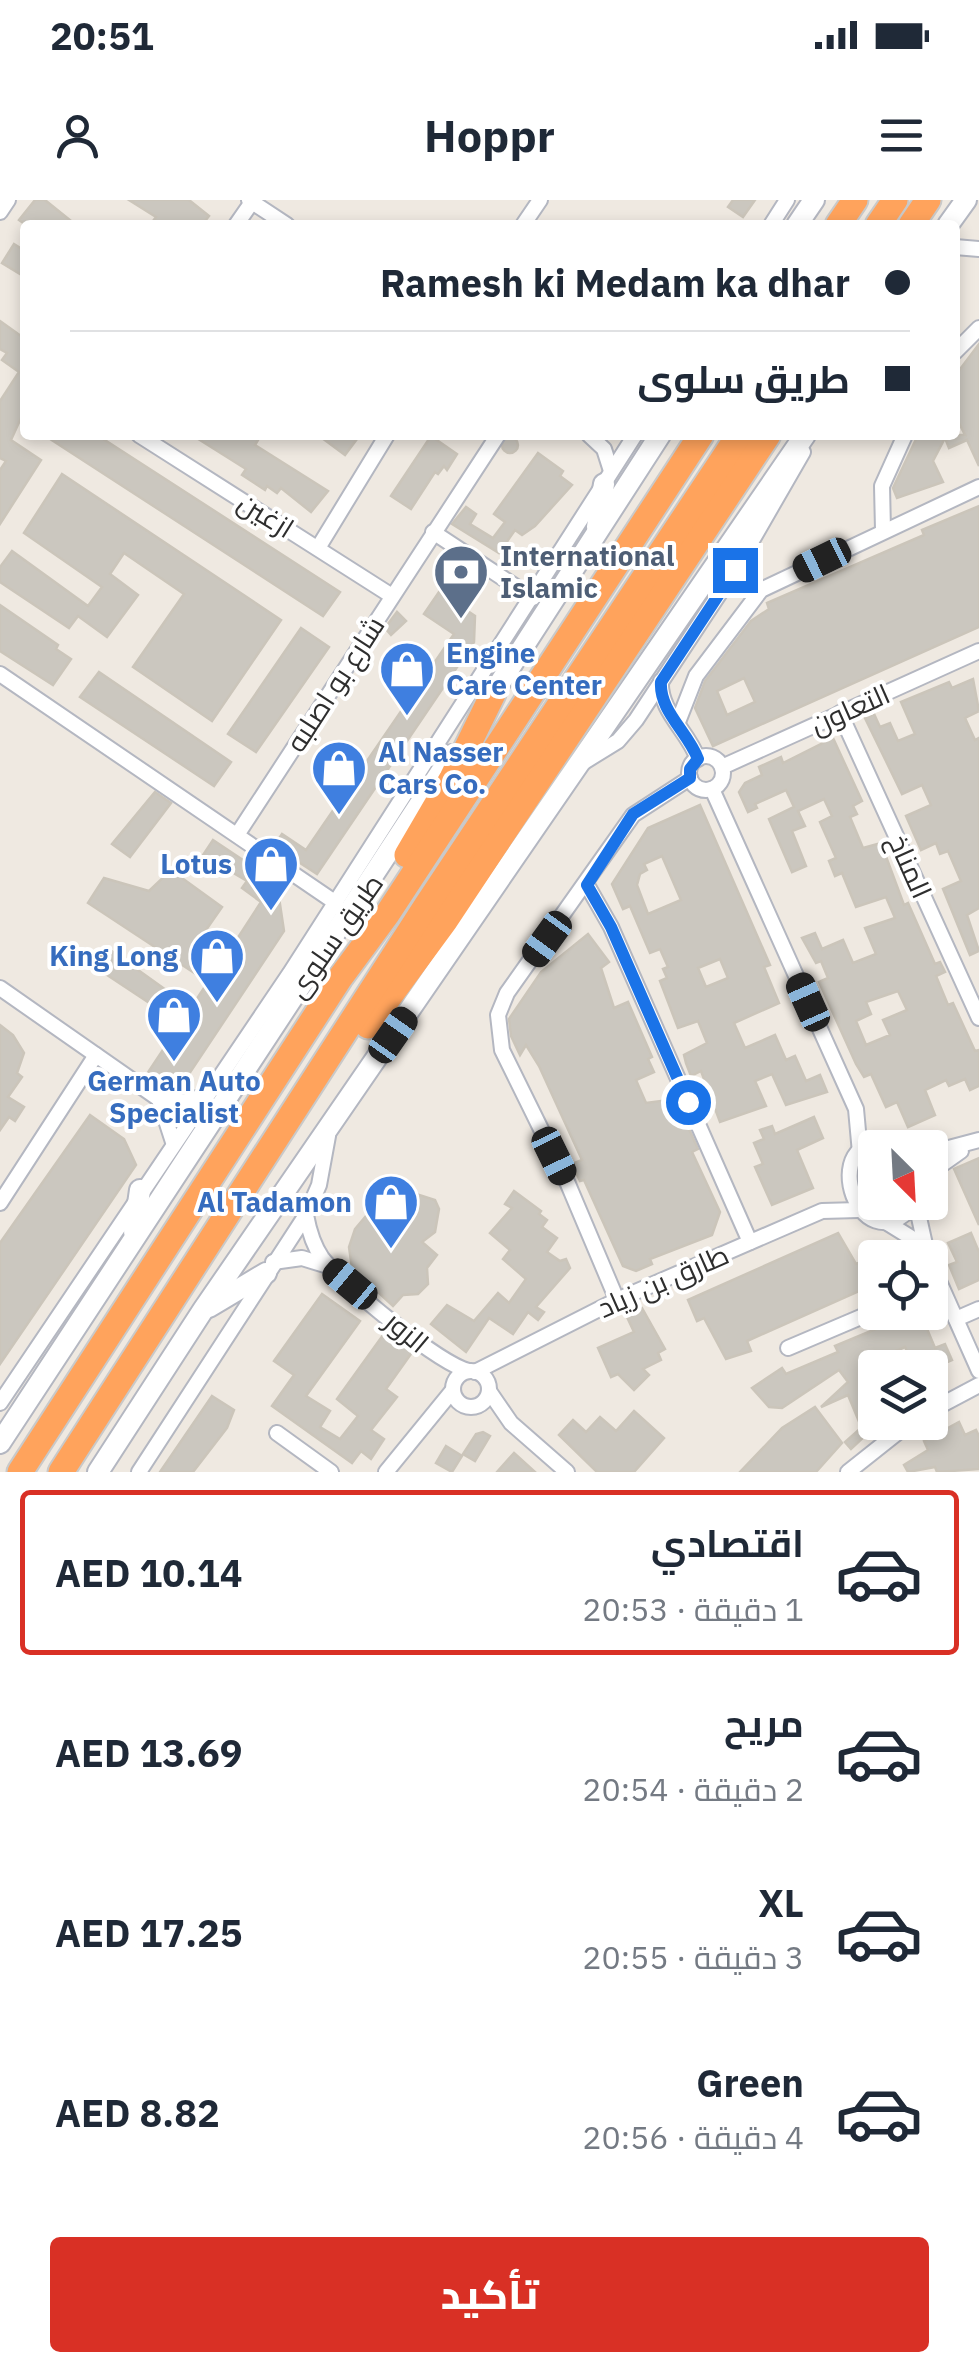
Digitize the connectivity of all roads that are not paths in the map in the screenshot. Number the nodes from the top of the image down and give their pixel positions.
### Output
1 (8, 200) edge
2 (250, 201) edge
3 (0, 212) edge
4 (279, 220) edge
5 (979, 328) edge
6 (960, 347) edge
7 (147, 440) edge
8 (383, 440) edge
9 (495, 440) edge
10 (594, 440) edge
11 (632, 440) edge
12 (657, 440) edge
13 (698, 440) edge
14 (736, 440) edge
15 (765, 440) edge
16 (805, 440) edge
17 (805, 440) edge
18 (903, 440) edge
19 (608, 478) junction
20 (979, 487) edge
21 (883, 530) junction
22 (433, 532) junction
23 (596, 534) junction
24 (318, 548) junction
25 (735, 570) junction
26 (761, 590) junction
27 (392, 596) junction
28 (533, 598) junction
29 (979, 651) edge
30 (0, 674) edge
31 (661, 682) junction
32 (493, 694) junction
33 (840, 714) junction
34 (675, 719) junction
35 (636, 720) junction
36 (698, 759) junction
37 (584, 762) junction
38 (722, 768) junction
39 (690, 778) junction
40 (712, 789) junction
41 (237, 835) junction
42 (587, 885) junction
43 (336, 903) junction
44 (325, 948) junction
45 (290, 974) junction
46 (340, 978) junction
47 (0, 988) edge
48 (979, 1018) edge
49 (96, 1056) junction
50 (207, 1095) junction
51 (159, 1099) junction
52 (856, 1109) junction
53 (329, 1126) junction
54 (861, 1130) edge
55 (879, 1130) edge
56 (281, 1135) junction
57 (173, 1142) junction
58 (974, 1142) edge
59 (948, 1148) edge
60 (858, 1157) edge
61 (948, 1161) edge
62 (847, 1182) junction
63 (140, 1190) junction
64 (0, 1203) edge
65 (858, 1206) edge
66 (858, 1210) edge
67 (822, 1211) junction
68 (306, 1215) junction
69 (882, 1220) edge
70 (132, 1240) junction
71 (909, 1240) edge
72 (750, 1242) junction
73 (329, 1266) junction
74 (270, 1268) junction
75 (617, 1300) junction
76 (948, 1307) edge
77 (979, 1309) edge
78 (202, 1310) junction
79 (858, 1318) edge
80 (956, 1320) junction
81 (788, 1348) dead end
82 (508, 1357) junction
83 (440, 1359) junction
84 (472, 1371) junction
85 (979, 1371) edge
86 (979, 1386) edge
87 (453, 1388) junction
88 (489, 1389) junction
89 (948, 1402) edge
90 (0, 1403) edge
91 (469, 1407) junction
92 (511, 1422) junction
93 (424, 1428) junction
94 (277, 1433) dead end
95 (888, 1440) edge
96 (0, 1443) edge
97 (20, 1472) edge
98 (62, 1472) edge
99 (98, 1472) edge
100 (139, 1472) edge
101 (331, 1472) edge
102 (386, 1472) edge
103 (567, 1472) edge
104 (848, 1472) edge

1 - 3 street
2 - 4 street
5 - 6 street
7 - 24 street, ازغين
8 - 24 street
9 - 22 street, شارع بو اصلبه
10 - 19 street
11 - 19 street, طريق سلوى
12 - 23 main road, طريق سلوى
13 - 46 highway, طريق سلوى
14 - 56 highway, طريق سلوى
15 - 56 highway
16 - 25 street
17 - 37 main road
18 - 21 street
19 - 23 main road
19 - 28 street, طريق سلوى
20 - 21 street
21 - 26 street
22 - 27 street, شارع بو اصلبه
22 - 28 street
23 - 32 main road, طريق سلوى
24 - 27 street, ازغين
25 - 26 street
25 - 31 street
26 - 34 street
27 - 41 street, شارع بو اصلبه
28 - 43 street, طريق سلوى
29 - 33 street, التعاون
30 - 41 street
31 - 34 street
31 - 35 street
32 - 44 main road, طريق سلوى
32 - 46 highway
33 - 38 street, التعاون
33 - 48 street, المناخ
34 - 35 street
34 - 36 street
35 - 37 street
36 - 38 street
36 - 39 street
37 - 53 main road
38 - 40 street
39 - 40 street
39 - 42 street
40 - 52 street
41 - 43 street
42 - 72 street
42 - 75 street
43 - 45 street, طريق سلوى
44 - 45 main road
44 - 70 main road, طريق سلوى
45 - 50 street, طريق سلوى
46 - 97 highway, طريق سلوى
47 - 49 street
49 - 51 street
49 - 64 street
50 - 51 street
50 - 57 street, طريق سلوى
51 - 57 street
52 - 54 street
52 - 55 street
53 - 68 street
53 - 78 main road
56 - 98 highway, طريق سلوى
57 - 63 street, طريق سلوى
58 - 59 street
58 - 61 street
60 - 62 street, طارق بن زياد
62 - 65 street
62 - 67 street, طارق بن زياد
63 - 70 main road
63 - 90 street, طريق سلوى
66 - 67 street, طارق بن زياد
67 - 72 street, طارق بن زياد
68 - 73 street, الزور
68 - 74 street
69 - 71 street
70 - 96 main road, طريق سلوى
72 - 75 street, طارق بن زياد
73 - 74 street
73 - 83 street, الزور
74 - 78 main road
74 - 100 street
75 - 82 street, طارق بن زياد
76 - 80 street
77 - 80 street
78 - 99 main road
79 - 81 street
80 - 85 street
82 - 84 street, طارق بن زياد
82 - 88 street
83 - 84 street, الزور
83 - 87 street, الزور
84 - 87 street
84 - 88 street
86 - 89 street
87 - 91 street
87 - 93 street
88 - 91 street
88 - 92 street
91 - 92 street
91 - 93 street
92 - 103 street
93 - 102 street
94 - 101 street
95 - 104 street

